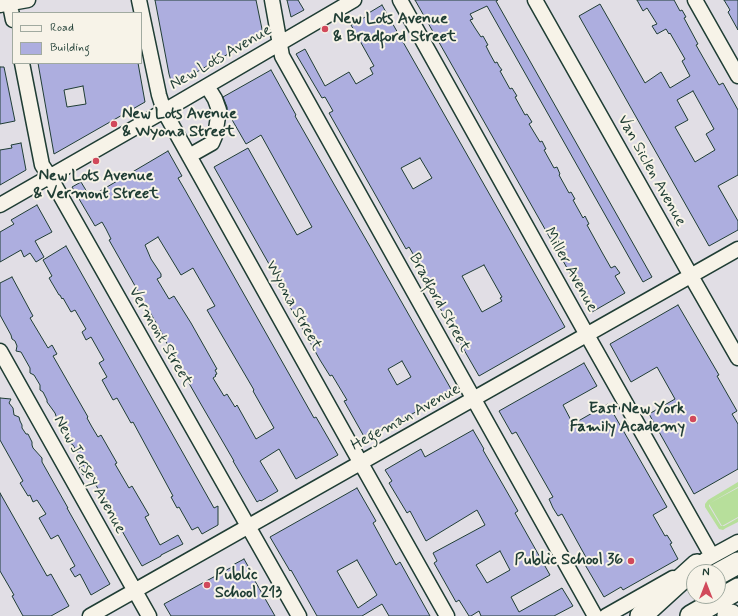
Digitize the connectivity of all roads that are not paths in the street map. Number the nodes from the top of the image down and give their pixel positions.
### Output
1 (28, 0) edge
2 (139, 0) edge
3 (272, 0) edge
4 (354, 0) edge
5 (400, 0) edge
6 (535, 0) edge
7 (695, 0) edge
8 (6, 3) edge
9 (142, 12) edge
10 (142, 14) edge
11 (12, 18) edge
12 (280, 44) junction
13 (22, 64) edge
14 (738, 76) edge
15 (207, 86) junction
16 (164, 111) junction
17 (189, 156) junction
18 (50, 177) junction
19 (0, 205) edge
20 (738, 250) edge
21 (691, 276) junction
22 (587, 335) junction
23 (0, 351) edge
24 (738, 358) edge
25 (474, 399) junction
26 (361, 463) junction
27 (248, 527) junction
28 (738, 542) edge
29 (738, 563) edge
30 (708, 564) edge
31 (710, 564) edge
32 (724, 564) edge
33 (686, 576) edge
34 (686, 582) edge
35 (738, 589) edge
36 (135, 591) junction
37 (686, 592) edge
38 (90, 616) edge
39 (149, 616) edge
40 (299, 616) edge
41 (447, 616) edge
42 (595, 616) edge
43 (606, 616) edge
44 (641, 616) edge
45 (644, 616) edge
46 (691, 616) edge

1 - 8 street
2 - 9 street, Wyona Street
3 - 12 street, Bradford Street
4 - 12 street, New Lots Avenue
5 - 22 street, Miller Avenue
6 - 21 street, Van Siclen Avenue
7 - 14 street
8 - 11 street
10 - 16 street, Wyona Street
12 - 15 street, New Lots Avenue
12 - 25 street, Bradford Street
13 - 18 street, Vermont Street
15 - 16 street, New Lots Avenue
15 - 17 street
16 - 17 street, Wyona Street
16 - 18 street, New Lots Avenue
17 - 26 street, Wyona Street
18 - 19 street, New Lots Avenue
18 - 27 street, Vermont Street
20 - 21 street, Hegeman Avenue
21 - 22 street, Hegeman Avenue
21 - 24 street, Van Siclen Avenue
22 - 25 street, Hegeman Avenue
22 - 30 street, Miller Avenue
23 - 36 street, New Jersey Avenue
25 - 26 street, Hegeman Avenue
25 - 42 street, Bradford Street
26 - 27 street, Hegeman Avenue
26 - 41 street, Wyona Street
27 - 36 street, Hegeman Avenue
27 - 40 street, Vermont Street
28 - 31 street
29 - 32 highway
33 - 43 street
34 - 44 highway
35 - 46 highway
36 - 38 street, Hegeman Avenue
36 - 39 street, New Jersey Avenue
37 - 45 highway

